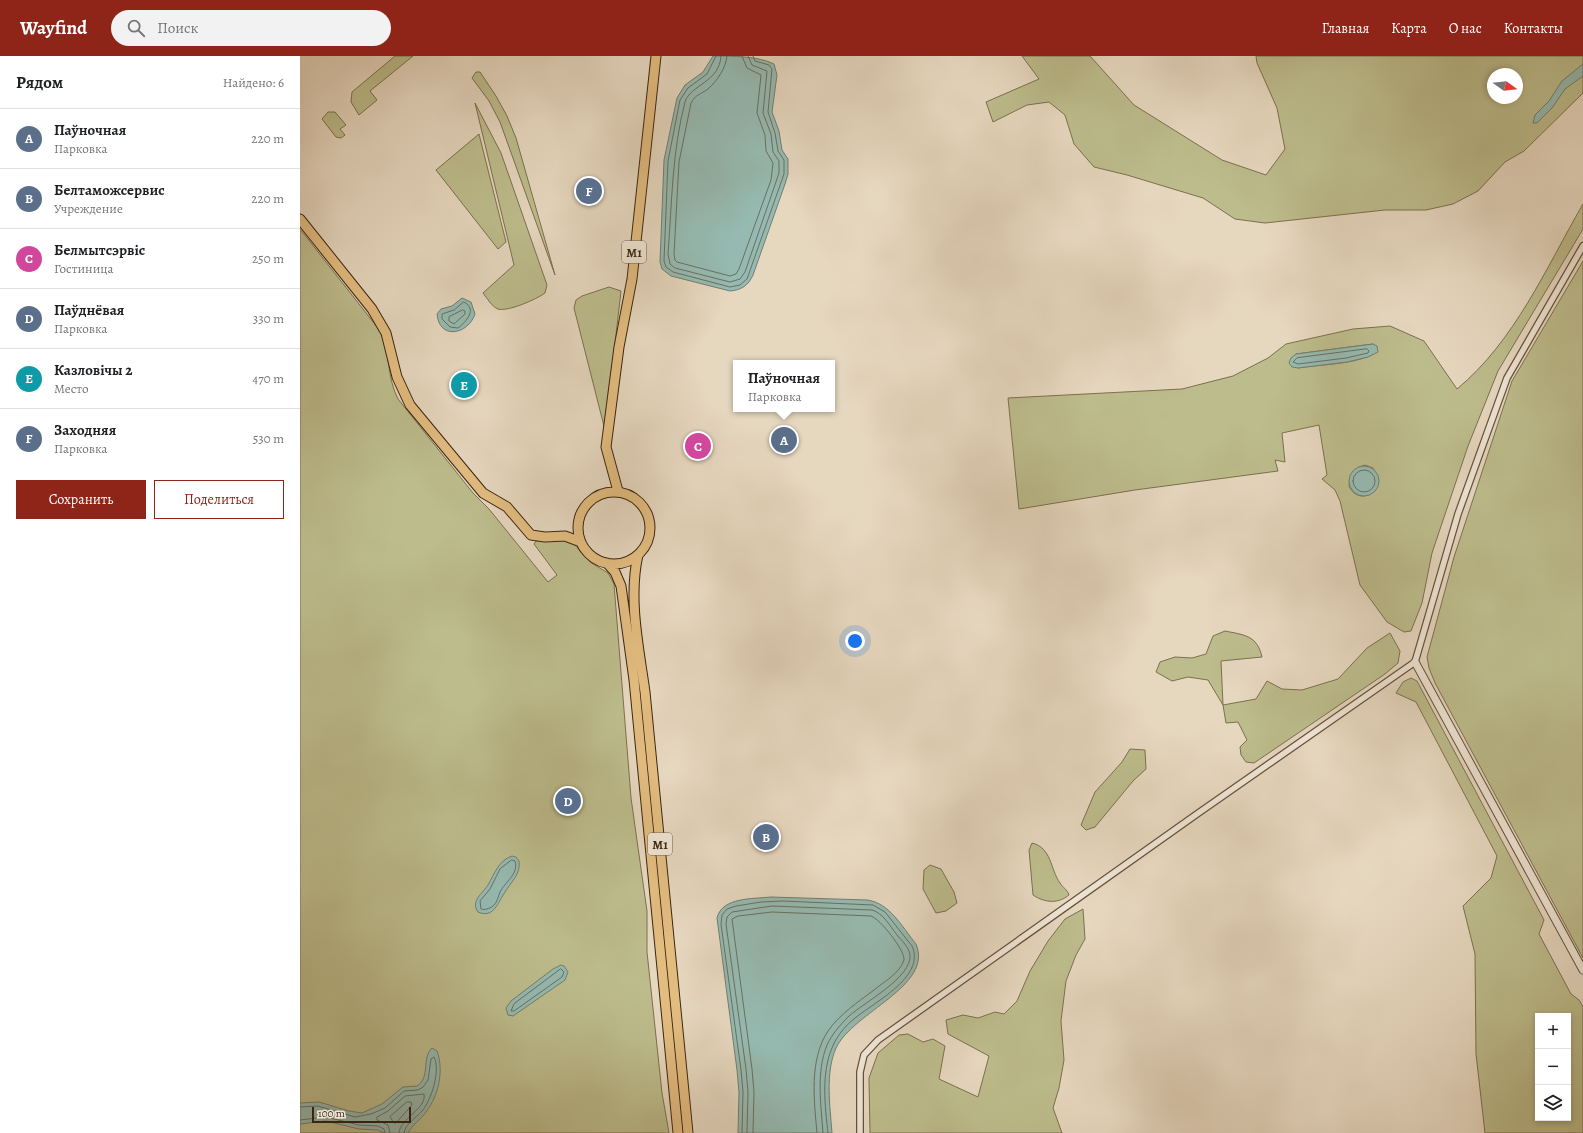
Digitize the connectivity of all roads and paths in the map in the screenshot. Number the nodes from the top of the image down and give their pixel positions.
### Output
1 (656, 56) edge
2 (300, 219) edge
3 (1583, 246) edge
4 (618, 491) junction
5 (581, 542) junction
6 (638, 555) junction
7 (608, 563) junction
8 (1415, 662) junction
9 (1583, 970) edge
10 (678, 1133) edge
11 (688, 1133) edge
12 (860, 1133) edge

1 - 4 highway, М1
2 - 5 highway
3 - 8 street
4 - 5 highway
4 - 6 highway, М1
5 - 7 highway
6 - 7 highway
6 - 11 highway, М1
7 - 10 highway, М1
8 - 9 street
8 - 12 street

